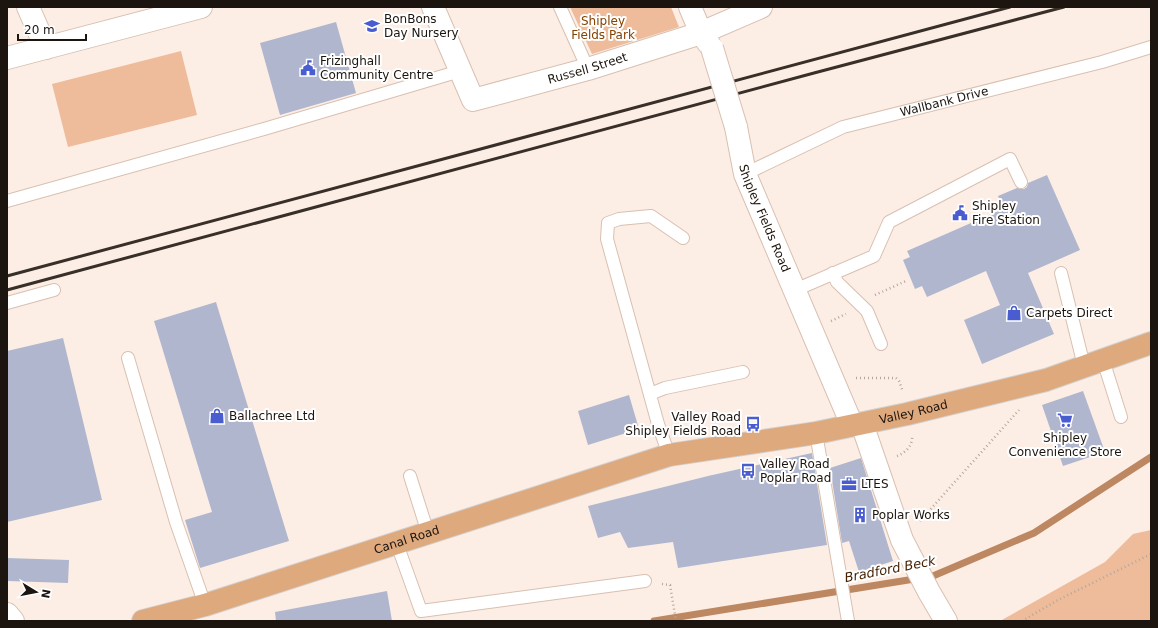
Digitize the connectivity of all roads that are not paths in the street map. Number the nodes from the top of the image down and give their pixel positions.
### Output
1 (28, 7) edge
2 (201, 7) edge
3 (433, 7) edge
4 (560, 7) edge
5 (690, 7) edge
6 (761, 7) edge
7 (707, 40) junction
8 (1151, 47) edge
9 (46, 48) junction
10 (7, 58) edge
11 (588, 69) junction
12 (460, 71) junction
13 (745, 174) junction
14 (1021, 182) dead end
15 (7, 201) edge
16 (683, 238) dead end
17 (833, 273) junction
18 (1061, 273) dead end
19 (54, 290) dead end
20 (795, 290) junction
21 (7, 303) edge
22 (1151, 343) edge
23 (881, 344) dead end
24 (128, 358) dead end
25 (1094, 363) junction
26 (743, 372) dead end
27 (650, 394) junction
28 (1121, 417) dead end
29 (857, 424) junction
30 (816, 433) junction
31 (669, 455) junction
32 (410, 476) dead end
33 (428, 534) junction
34 (397, 544) junction
35 (645, 582) dead end
36 (205, 605) junction
37 (7, 614) edge
38 (13, 621) edge
39 (143, 621) edge
40 (848, 621) edge
41 (946, 621) edge

1 - 9 street
2 - 9 street
3 - 12 street
4 - 11 lane
5 - 7 street, Shipley Fields Road
6 - 7 street, Russell Street
7 - 11 street, Russell Street
7 - 13 street, Shipley Fields Road, bridge
8 - 13 lane, Wallbank Drive
9 - 10 street
11 - 12 street, Russell Street
12 - 15 lane
13 - 20 street, Shipley Fields Road
14 - 17 lane
16 - 27 lane
17 - 20 lane
17 - 23 lane
18 - 25 lane
19 - 21 lane
20 - 29 street, Shipley Fields Road
22 - 25 main road, Valley Road
24 - 36 lane
25 - 28 lane
25 - 29 main road, Valley Road
26 - 27 lane
27 - 31 lane
29 - 30 main road, Valley Road
29 - 41 street, Shipley Fields Road
30 - 31 main road, Valley Road
30 - 40 lane
31 - 33 main road, Canal Road
32 - 33 lane
33 - 34 main road, Canal Road
34 - 35 lane
34 - 36 main road, Canal Road
36 - 39 main road, Canal Road
37 - 38 street

